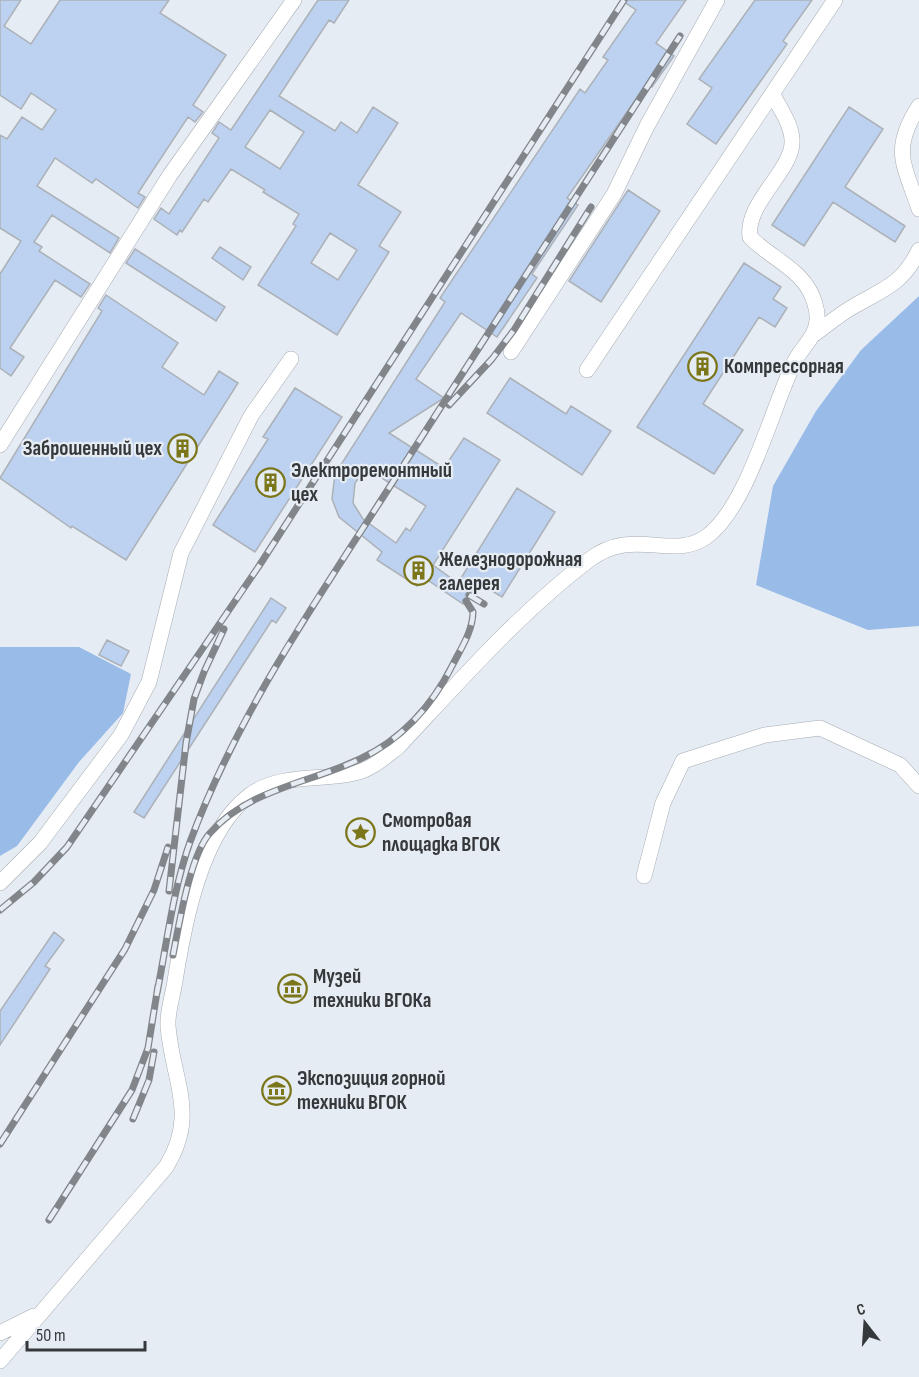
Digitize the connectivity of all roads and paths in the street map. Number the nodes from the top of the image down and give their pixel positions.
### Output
1 (294, 0) edge
2 (717, 0) edge
3 (835, 0) edge
4 (773, 95) junction
5 (919, 106) edge
6 (919, 209) edge
7 (919, 250) edge
8 (813, 335) junction
9 (511, 352) dead end
10 (291, 359) dead end
11 (587, 370) dead end
12 (0, 445) edge
13 (919, 786) edge
14 (644, 876) dead end
15 (0, 883) edge
16 (49, 1305) junction
17 (0, 1333) edge
18 (0, 1361) edge

1 - 12 lane
2 - 9 lane
3 - 4 lane
4 - 8 lane
4 - 11 lane
5 - 6 lane
7 - 8 lane
8 - 16 lane
10 - 15 lane
13 - 14 lane
16 - 17 lane
16 - 18 lane

